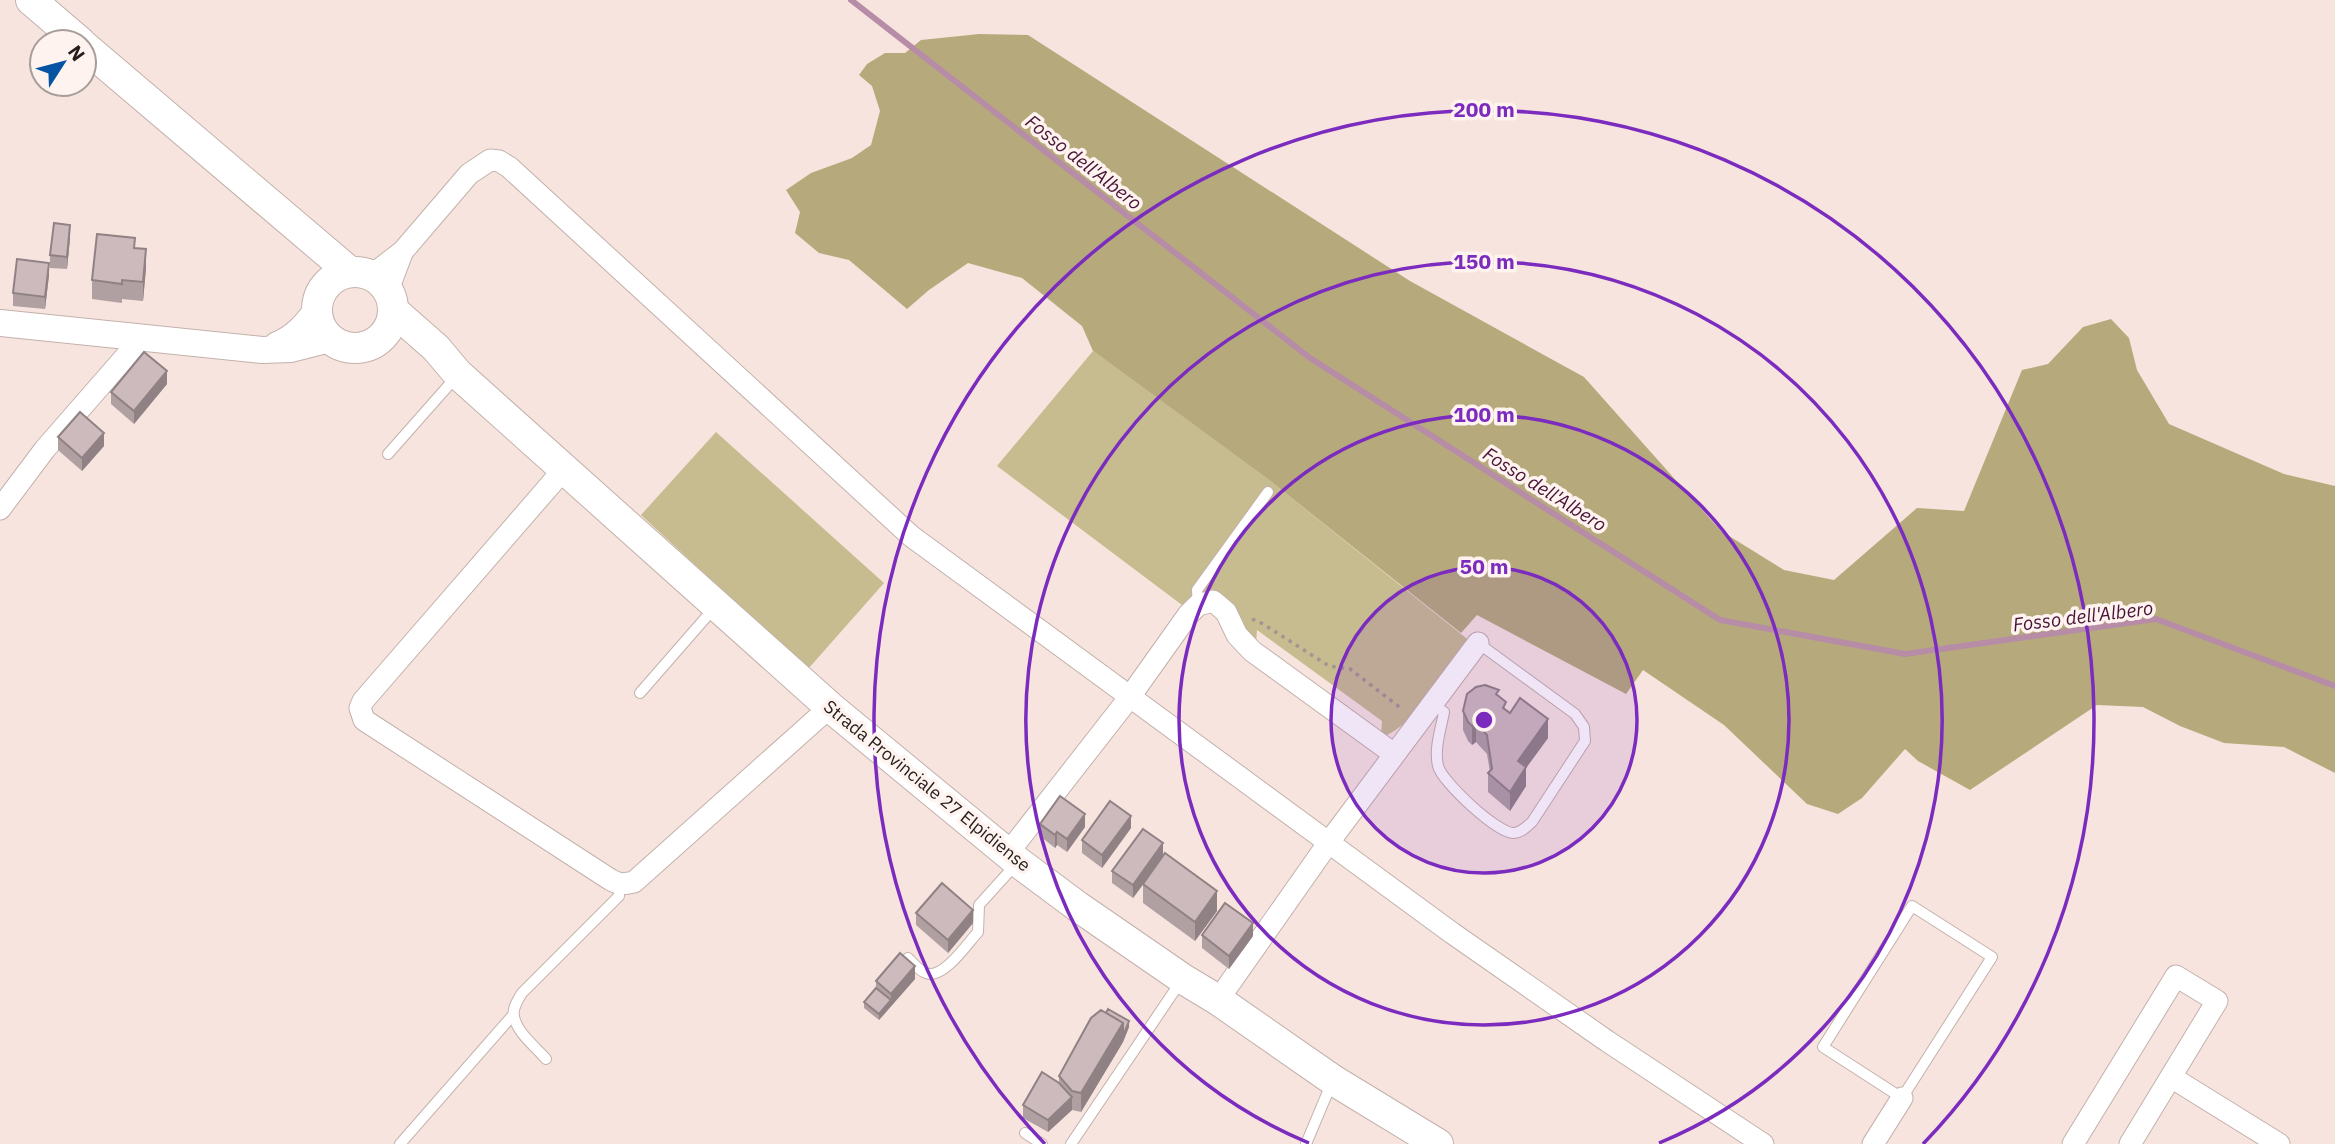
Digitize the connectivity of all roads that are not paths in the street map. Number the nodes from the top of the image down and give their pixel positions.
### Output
1 (31, 0) edge
2 (64, 28) edge
3 (98, 58) edge
4 (316, 244) junction
5 (376, 287) junction
6 (320, 299) junction
7 (0, 323) edge
8 (136, 337) junction
9 (330, 339) junction
10 (371, 346) junction
11 (262, 351) junction
12 (458, 374) junction
13 (388, 454) dead end
14 (565, 468) junction
15 (1268, 492) dead end
16 (0, 509) edge
17 (1198, 604) junction
18 (717, 605) junction
19 (1478, 643) joint
20 (640, 693) dead end
21 (1129, 698) junction
22 (1432, 704) junction
23 (830, 708) junction
24 (1394, 754) junction
25 (1329, 842) junction
26 (1013, 857) junction
27 (619, 884) junction
28 (908, 958) edge
29 (1183, 979) junction
30 (1219, 1000) junction
31 (513, 1015) junction
32 (546, 1059) dead end
33 (2171, 1077) junction
34 (1333, 1080) junction
35 (1902, 1098) junction
36 (1025, 1132) dead end
37 (400, 1144) edge
38 (1042, 1144) edge
39 (1071, 1144) edge
40 (1306, 1144) edge
41 (1438, 1144) edge
42 (1763, 1144) edge
43 (1873, 1144) edge
44 (2073, 1144) edge
45 (2130, 1144) edge
46 (2279, 1144) edge

1 - 2 main road
3 - 4 main road, Strada Provinciale 27 Elpidiense
4 - 5 main road, Strada Provinciale 27 Elpidiense
4 - 6 main road
5 - 6 main road
5 - 10 main road
5 - 12 main road, Strada Provinciale 27 Elpidiense
5 - 21 street
6 - 9 main road
6 - 11 street
7 - 8 street
8 - 11 street
8 - 16 street
9 - 10 main road, Strada Provinciale 27 Elpidiense
9 - 11 street
10 - 12 main road, Strada Provinciale 27 Elpidiense
12 - 13 lane
12 - 14 main road, Strada Provinciale 27 Elpidiense
14 - 18 main road, Strada Provinciale 27 Elpidiense
14 - 27 street
15 - 17 lane
17 - 21 street
17 - 24 street
18 - 20 lane
18 - 23 main road, Strada Provinciale 27 Elpidiense
19 - 22 street
19 - 22 lane
21 - 25 street
21 - 26 street
22 - 24 street
23 - 26 main road, Strada Provinciale 27 Elpidiense
23 - 27 street
24 - 25 street
25 - 30 street
25 - 42 street
26 - 28 lane
26 - 29 main road, Strada Provinciale 27 Elpidiense
27 - 31 lane
29 - 30 main road, Strada Provinciale 27 Elpidiense
29 - 39 lane
30 - 34 main road, Strada Provinciale 27 Elpidiense
31 - 32 lane
31 - 37 lane
33 - 44 street
33 - 45 street
33 - 46 street
34 - 40 lane
34 - 41 main road, Strada Provinciale 27 Elpidiense
35 - 35 lane
35 - 43 street
36 - 38 lane

